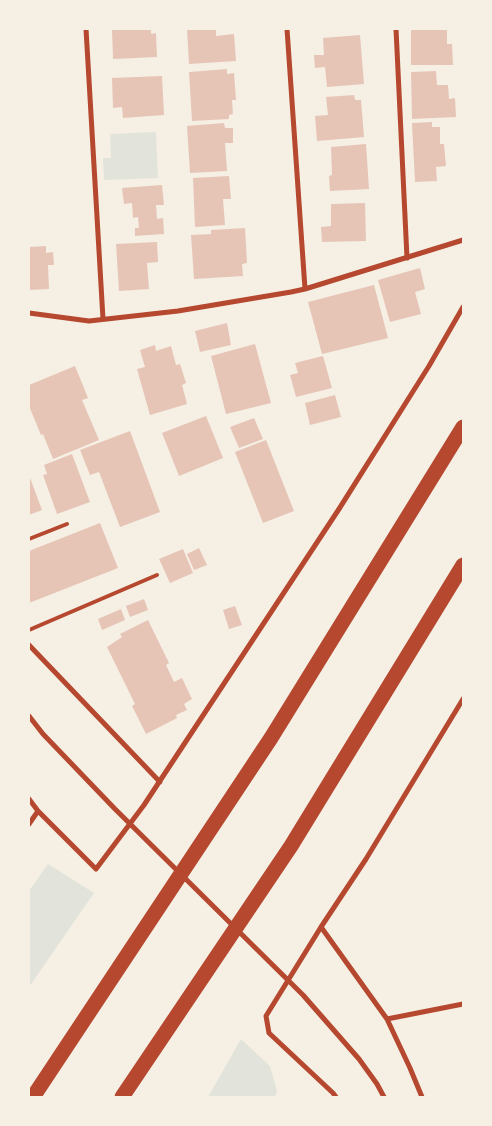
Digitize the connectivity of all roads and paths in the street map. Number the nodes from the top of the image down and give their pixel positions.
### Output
1 (86, 29) edge
2 (287, 29) edge
3 (396, 29) edge
4 (463, 240) edge
5 (406, 258) junction
6 (304, 289) junction
7 (463, 307) edge
8 (29, 313) edge
9 (102, 320) junction
10 (463, 427) edge
11 (67, 524) dead end
12 (29, 539) edge
13 (463, 565) edge
14 (157, 575) dead end
15 (29, 630) edge
16 (29, 645) edge
17 (463, 699) edge
18 (29, 716) edge
19 (160, 782) junction
20 (29, 799) edge
21 (38, 811) junction
22 (29, 824) edge
23 (321, 927) junction
24 (463, 1004) edge
25 (387, 1019) junction
26 (333, 1096) edge
27 (33, 1097) edge
28 (122, 1097) edge
29 (384, 1097) edge
30 (422, 1097) edge

1 - 9 street
2 - 6 street
3 - 5 street
4 - 5 street
5 - 6 street
6 - 9 street
7 - 19 street
8 - 9 street
10 - 27 highway
11 - 12 lane
13 - 28 highway
14 - 15 lane
16 - 19 street
17 - 23 street
18 - 29 street
19 - 21 street
20 - 21 street
21 - 22 street
23 - 25 street
23 - 26 street
24 - 25 street
25 - 30 street

